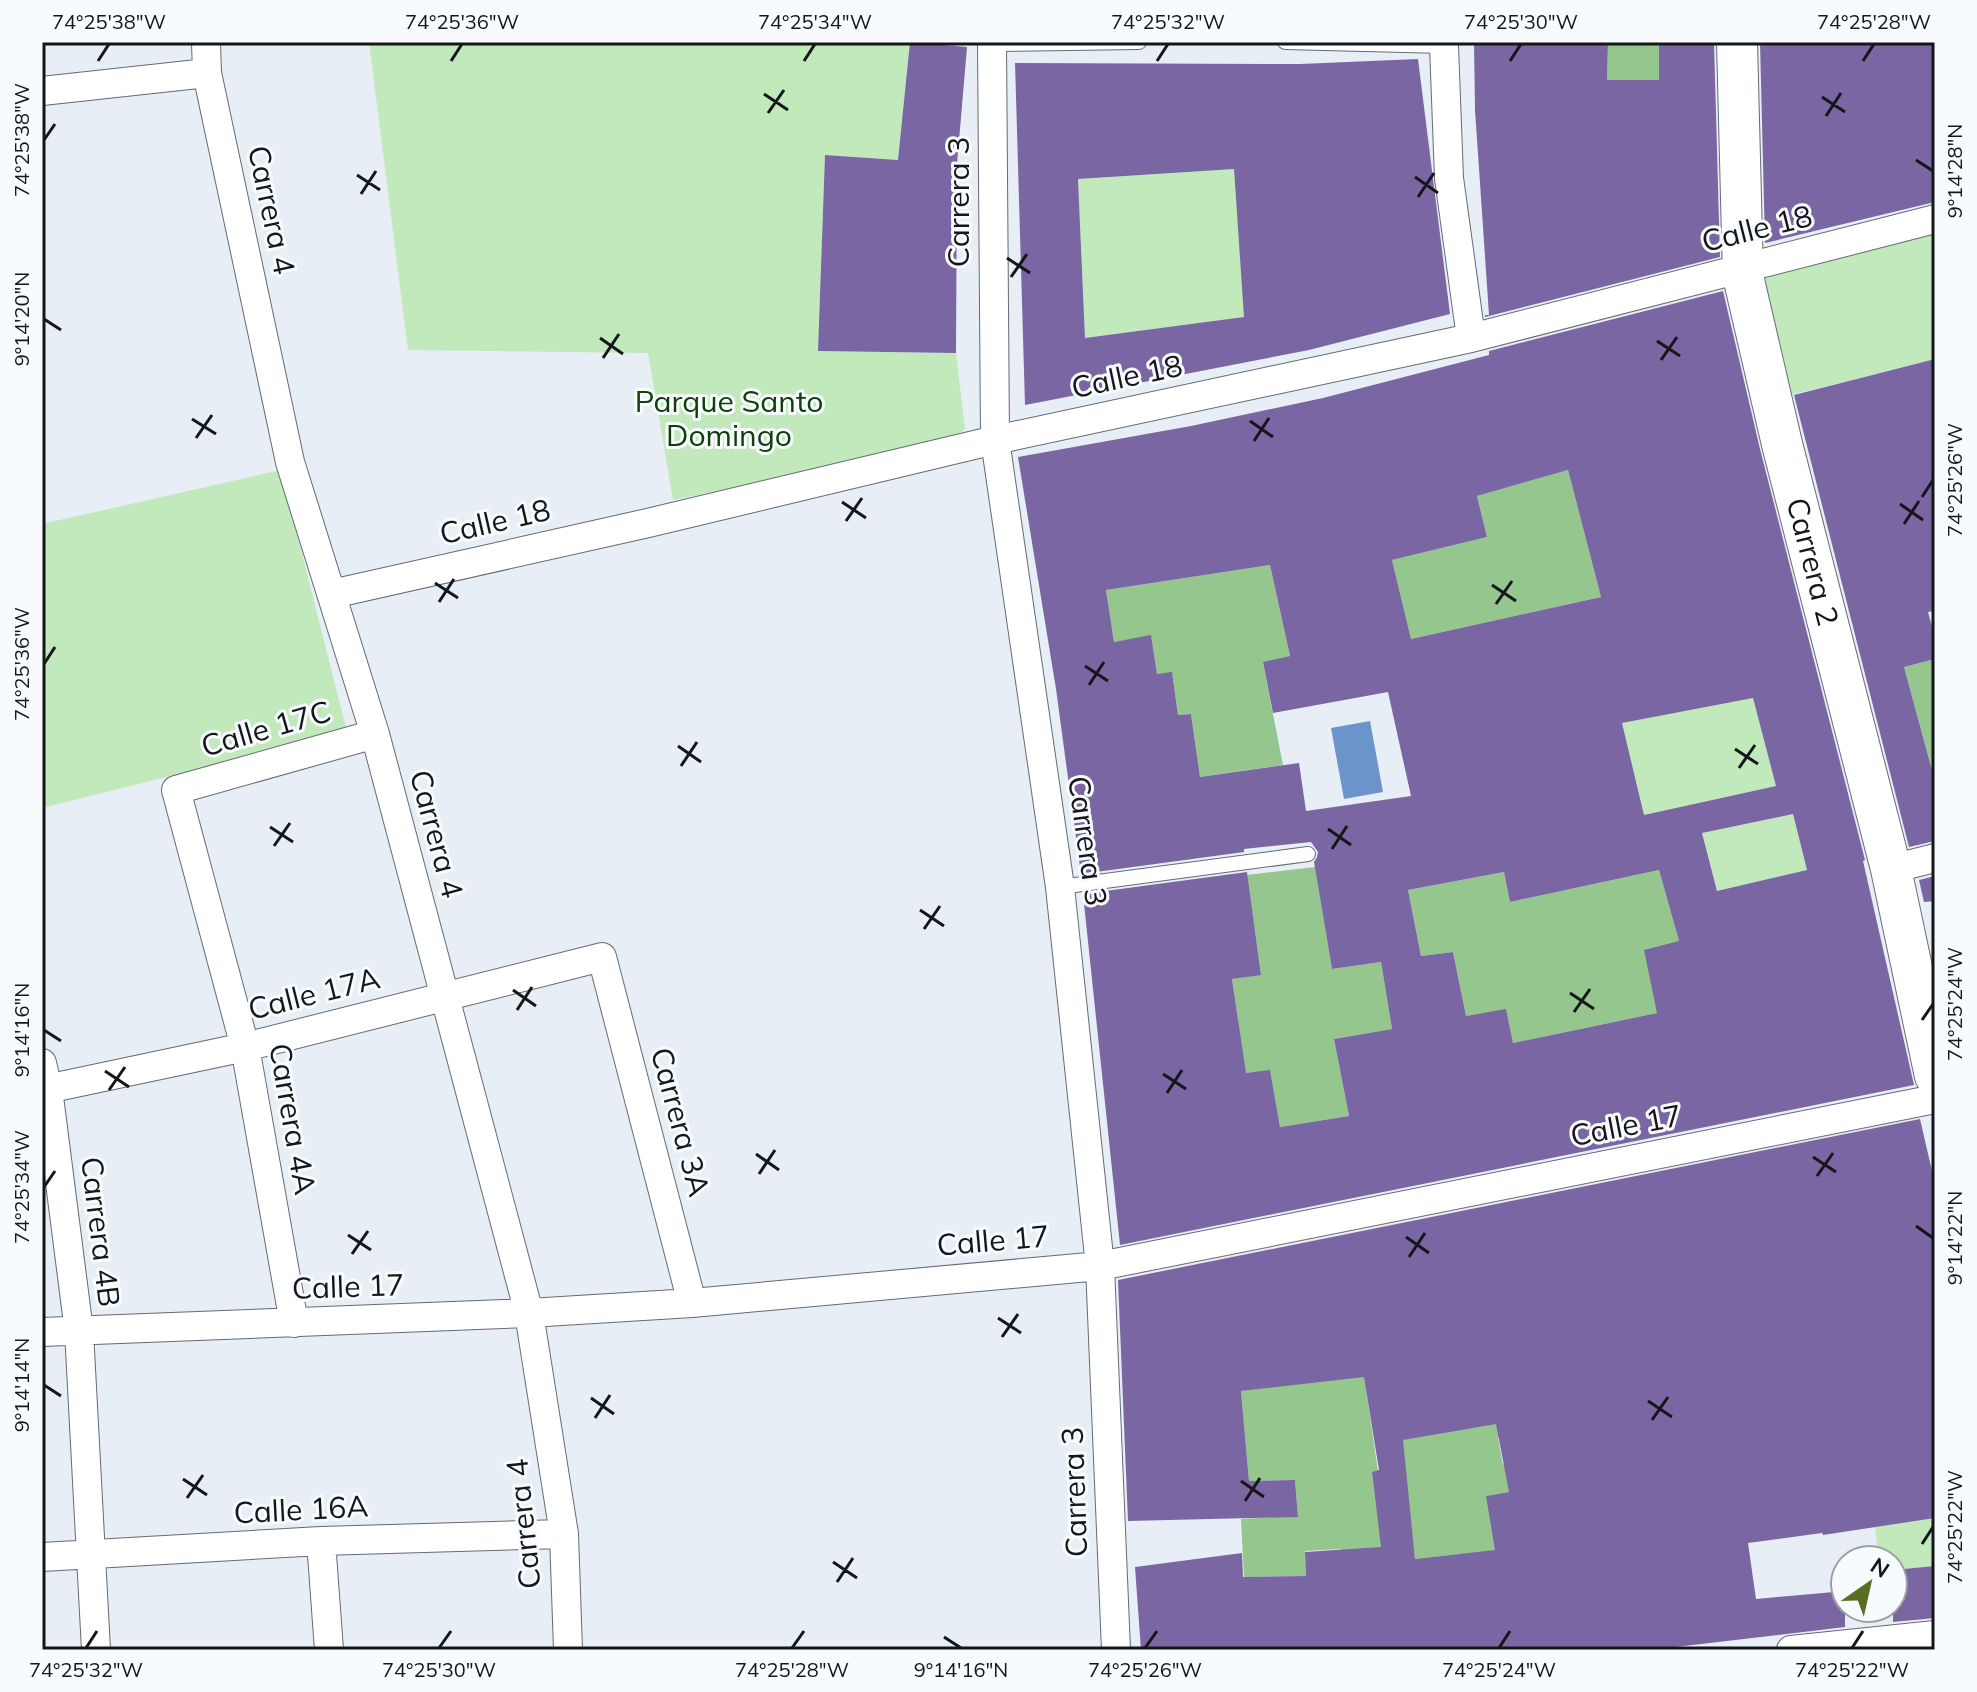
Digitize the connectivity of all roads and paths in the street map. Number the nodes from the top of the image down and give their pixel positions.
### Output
1 (206, 42) edge
2 (1139, 42) edge
3 (1285, 42) edge
4 (1737, 42) edge
5 (992, 43) edge
6 (1444, 46) joint
7 (207, 73) junction
8 (42, 91) edge
9 (1935, 219) edge
10 (1742, 268) junction
11 (1471, 338) junction
12 (995, 440) junction
13 (332, 594) junction
14 (375, 734) junction
15 (176, 790) joint
16 (1308, 854) dead end
17 (1935, 858) edge
18 (1891, 869) junction
19 (1060, 887) junction
20 (602, 957) joint
21 (444, 996) junction
22 (245, 1047) junction
23 (1935, 1076) edge
24 (44, 1080) edge
25 (1935, 1099) edge
26 (1100, 1266) junction
27 (692, 1303) junction
28 (529, 1313) junction
29 (294, 1323) junction
30 (79, 1331) junction
31 (42, 1332) edge
32 (564, 1534) junction
33 (321, 1541) junction
34 (90, 1556) junction
35 (42, 1557) edge
36 (1935, 1635) edge
37 (96, 1650) edge
38 (329, 1650) edge
39 (568, 1650) edge
40 (1116, 1650) edge
41 (1791, 1650) edge

1 - 7 street, Carrera 4
2 - 5 lane
3 - 6 lane
4 - 10 main road, Carrera 2
5 - 12 street, Carrera 3
6 - 11 street
7 - 8 street
7 - 13 street, Carrera 4
9 - 10 street, Calle 18
10 - 11 street, Calle 18
10 - 18 main road, Carrera 2
11 - 12 street, Calle 18
12 - 13 street, Calle 18
12 - 19 street, Carrera 3
13 - 14 street, Carrera 4
14 - 15 street, Calle 17C
14 - 21 street, Carrera 4
15 - 22 street, Carrera 4A
16 - 19 lane
17 - 18 street
18 - 23 main road, Carrera 2
19 - 26 street, Carrera 3
20 - 21 street, Calle 17A
20 - 27 street, Carrera 3A
21 - 22 street, Calle 17A
21 - 28 street, Carrera 4
22 - 24 street, Calle 17A
22 - 29 street, Carrera 4A
24 - 30 street, Carrera 4B
25 - 26 street, Calle 17
26 - 27 street, Calle 17
26 - 40 street, Carrera 3
27 - 28 street, Calle 17
28 - 29 street, Calle 17
28 - 32 street, Carrera 4
29 - 30 street, Calle 17
30 - 31 street, Calle 17
30 - 34 street, Carrera 4B
32 - 33 street, Calle 16A
32 - 39 street, Carrera 4
33 - 34 street, Calle 16A
33 - 38 street
34 - 35 street, Calle 16A
34 - 37 street, Carrera 4B
36 - 41 street

